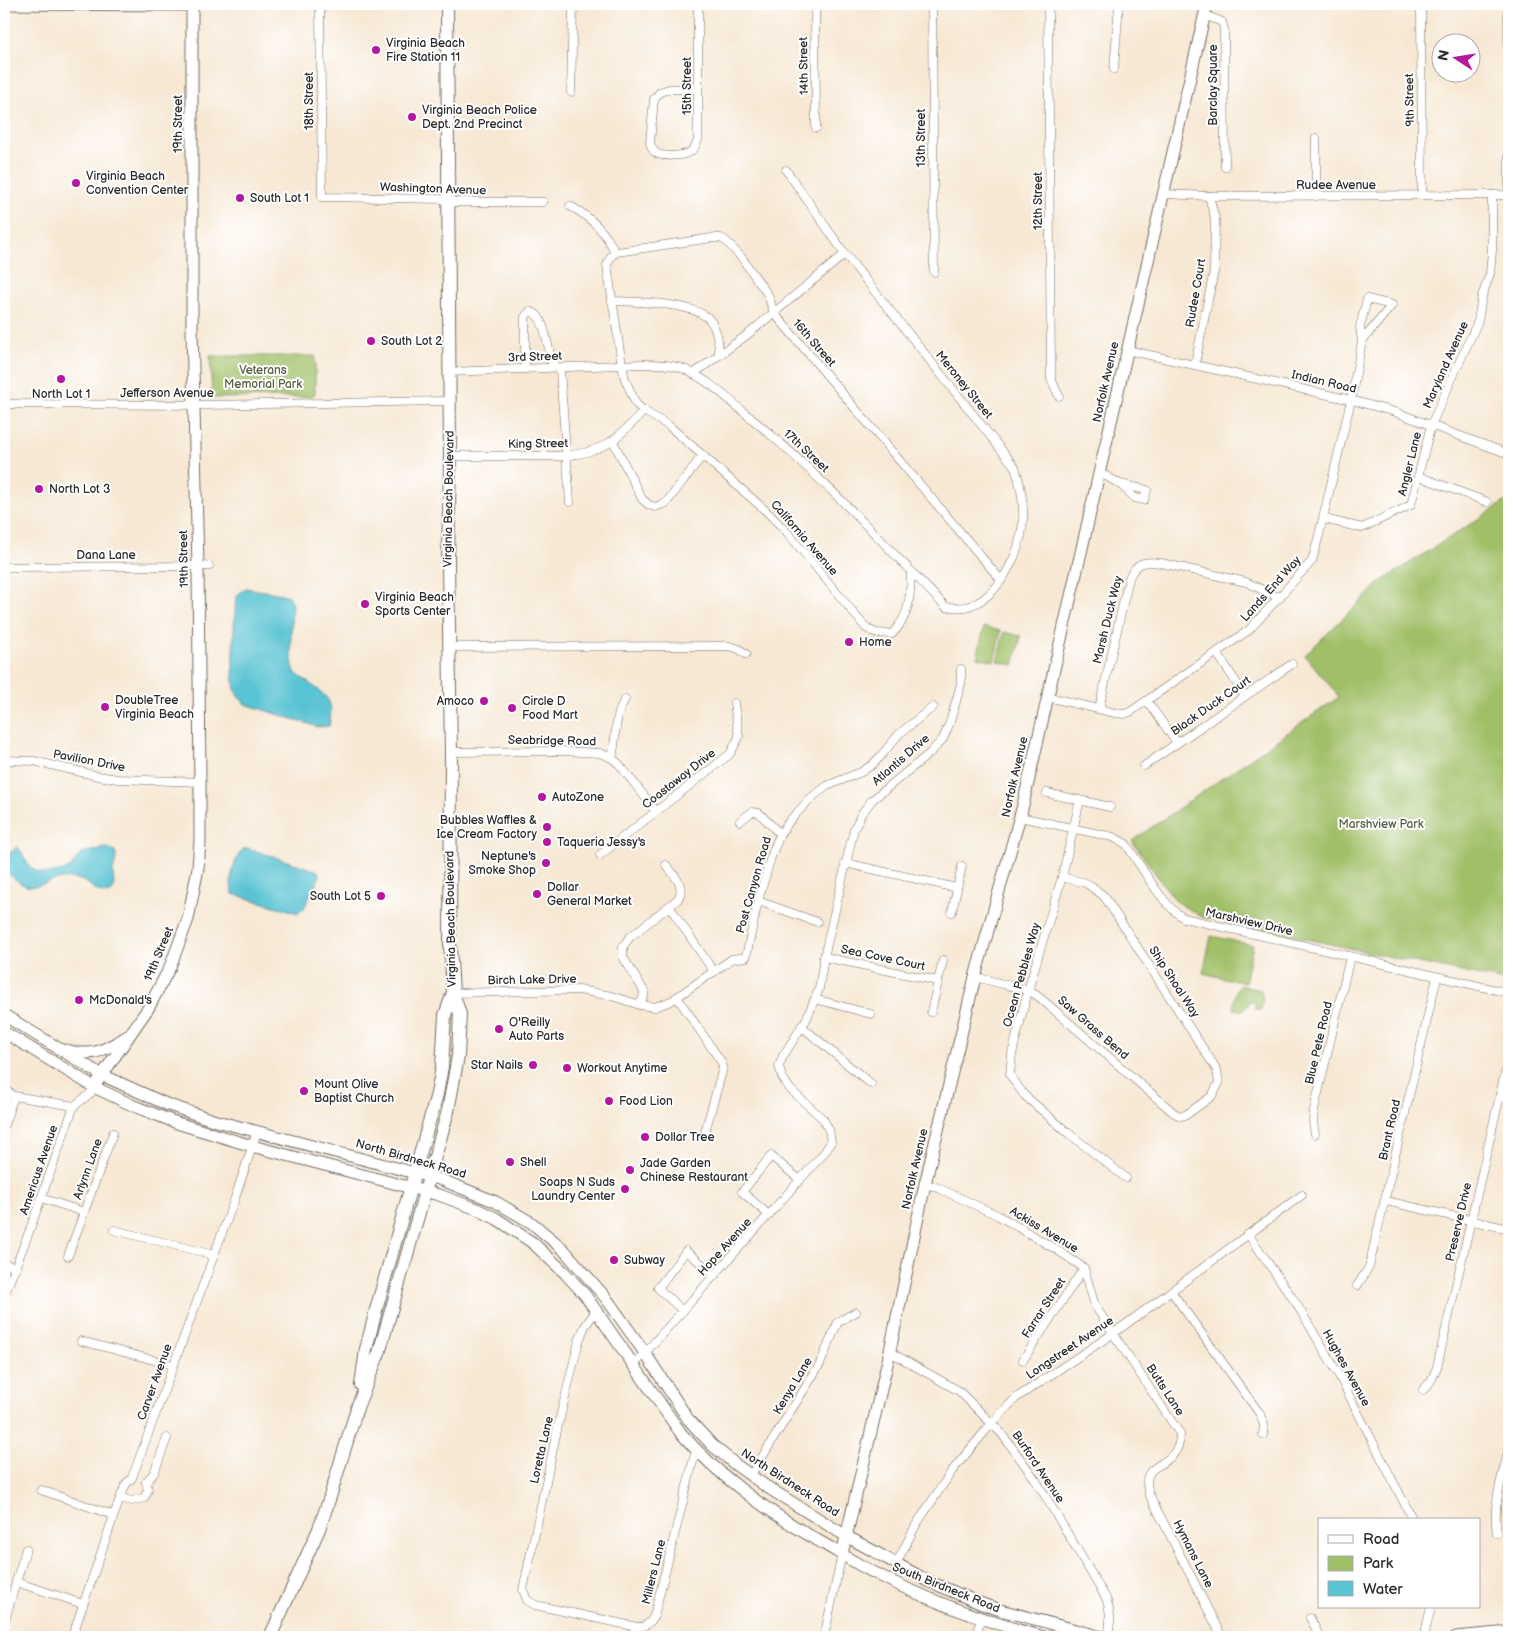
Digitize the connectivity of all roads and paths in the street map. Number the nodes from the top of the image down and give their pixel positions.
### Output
1 (4, 4) edge
2 (89, 4) edge
3 (192, 4) edge
4 (320, 4) edge
5 (447, 4) edge
6 (573, 4) edge
7 (698, 4) edge
8 (815, 4) edge
9 (932, 4) edge
10 (1048, 4) edge
11 (1118, 4) edge
12 (1420, 4) edge
13 (1508, 4) edge
14 (1206, 9) edge
15 (1114, 68) dead end
16 (698, 89) junction
17 (571, 92) dead end
18 (816, 128) dead end
19 (1316, 138) dead end
20 (1225, 167) dead end
21 (786, 170) dead end
22 (1164, 194) junction
23 (1422, 195) junction
24 (1492, 195) junction
25 (1509, 195) edge
26 (1209, 196) junction
27 (1316, 196) junction
28 (322, 198) joint
29 (448, 201) junction
30 (543, 202) dead end
31 (570, 206) dead end
32 (615, 252) junction
33 (845, 254) junction
34 (934, 272) dead end
35 (612, 301) junction
36 (774, 313) junction
37 (1362, 341) junction
38 (1127, 350) junction
39 (719, 356) junction
40 (1195, 364) junction
41 (622, 365) junction
42 (558, 368) junction
43 (525, 369) junction
44 (449, 372) junction
45 (693, 374) junction
46 (1059, 396) dead end
47 (449, 400) junction
48 (1351, 400) junction
49 (4, 404) edge
50 (194, 405) junction
51 (644, 411) junction
52 (1431, 425) junction
53 (612, 441) junction
54 (1509, 454) edge
55 (703, 455) junction
56 (450, 456) junction
57 (567, 456) junction
58 (1099, 472) junction
59 (1418, 476) junction
60 (1120, 484) dead end
61 (570, 502) dead end
62 (1487, 502) dead end
63 (1324, 519) junction
64 (203, 566) junction
65 (4, 567) edge
66 (911, 572) junction
67 (1001, 580) junction
68 (1280, 598) junction
69 (946, 607) joint
70 (449, 647) junction
71 (1217, 653) junction
72 (746, 654) dead end
73 (1292, 664) dead end
74 (960, 669) dead end
75 (1245, 696) junction
76 (1048, 697) junction
77 (625, 699) dead end
78 (1147, 702) junction
79 (734, 703) dead end
80 (933, 707) dead end
81 (1099, 709) junction
82 (1177, 743) junction
83 (451, 752) junction
84 (612, 758) junction
85 (4, 760) edge
86 (1144, 766) dead end
87 (200, 782) junction
88 (1047, 793) dead end
89 (1080, 800) junction
90 (1110, 807) dead end
91 (656, 811) junction
92 (1020, 817) junction
93 (740, 821) dead end
94 (1073, 829) junction
95 (780, 834) junction
96 (600, 855) dead end
97 (845, 863) junction
98 (666, 865) dead end
99 (962, 866) dead end
100 (1062, 877) junction
101 (957, 888) junction
102 (758, 902) junction
103 (669, 906) junction
104 (952, 912) dead end
105 (817, 922) dead end
106 (824, 957) junction
107 (1350, 957) junction
108 (943, 960) dead end
109 (714, 972) junction
110 (975, 977) junction
111 (1437, 977) junction
112 (938, 981) junction
113 (1028, 990) junction
114 (453, 993) junction
115 (1509, 993) edge
116 (677, 997) junction
117 (815, 999) junction
118 (640, 1005) junction
119 (931, 1012) dead end
120 (871, 1014) dead end
121 (4, 1015) edge
122 (801, 1026) junction
123 (4, 1032) edge
124 (131, 1034) junction
125 (56, 1048) junction
126 (1509, 1056) edge
127 (102, 1075) junction
128 (871, 1084) dead end
129 (94, 1088) junction
130 (8, 1095) edge
131 (74, 1106) junction
132 (1186, 1115) joint
133 (4, 1125) edge
134 (257, 1132) junction
135 (705, 1132) dead end
136 (112, 1133) dead end
137 (1316, 1134) dead end
138 (831, 1142) joint
139 (252, 1146) junction
140 (415, 1173) junction
141 (430, 1177) junction
142 (1126, 1178) dead end
143 (800, 1180) junction
144 (925, 1184) junction
145 (411, 1188) junction
146 (426, 1192) junction
147 (1302, 1195) dead end
148 (42, 1198) junction
149 (1386, 1201) junction
150 (84, 1212) junction
151 (769, 1214) junction
152 (1471, 1220) junction
153 (1509, 1229) edge
154 (114, 1230) dead end
155 (1248, 1234) junction
156 (563, 1249) junction
157 (214, 1255) junction
158 (68, 1256) dead end
159 (552, 1260) junction
160 (4, 1263) edge
161 (16, 1268) junction
162 (1084, 1268) junction
163 (715, 1275) junction
164 (1357, 1286) dead end
165 (1171, 1291) junction
166 (4, 1296) edge
167 (596, 1311) junction
168 (682, 1311) junction
169 (856, 1312) dead end
170 (1114, 1333) junction
171 (81, 1341) dead end
172 (890, 1352) junction
173 (645, 1353) junction
174 (1024, 1360) dead end
175 (173, 1365) junction
176 (634, 1365) junction
177 (1422, 1390) dead end
178 (358, 1405) junction
179 (992, 1423) junction
180 (1263, 1435) dead end
181 (167, 1438) dead end
182 (1509, 1448) edge
183 (696, 1450) junction
184 (750, 1475) junction
185 (132, 1478) junction
186 (1146, 1481) joint
187 (146, 1482) junction
188 (41, 1490) dead end
189 (120, 1498) junction
190 (113, 1515) junction
191 (1412, 1518) edge
192 (1497, 1533) dead end
193 (846, 1536) junction
194 (26, 1549) dead end
195 (842, 1554) junction
196 (896, 1564) junction
197 (16, 1582) junction
198 (519, 1589) joint
199 (83, 1604) junction
200 (1431, 1608) edge
201 (6, 1616) dead end
202 (981, 1618) junction
203 (1310, 1618) dead end
204 (1509, 1632) edge
205 (72, 1637) edge
206 (270, 1637) edge
207 (824, 1637) edge
208 (976, 1637) edge
209 (1044, 1637) edge
210 (1102, 1637) edge
211 (1108, 1637) edge
212 (1222, 1637) edge
213 (1320, 1637) edge
214 (1424, 1637) edge
215 (1456, 1637) edge

1 - 2 main road
2 - 3 main road
3 - 50 main road, 19th Street
4 - 28 street, 18th Street
5 - 29 main road, Virginia Beach Boulevard
6 - 17 street
7 - 16 street, 15th Street
8 - 18 street, 14th Street
9 - 34 street, 13th Street
10 - 46 street, 12th Street
11 - 15 street
12 - 23 street, 9th Street
13 - 25 street
14 - 20 street, Barclay Square
14 - 22 main road, Norfolk Avenue
16 - 16 street, 15th Street
19 - 27 street
21 - 33 street, Meroney Street
22 - 26 street, Rudee Avenue
22 - 38 main road, Norfolk Avenue
23 - 24 street, Rudee Avenue
23 - 27 street, Rudee Avenue
24 - 25 street, Rudee Avenue
24 - 52 street, Maryland Avenue
26 - 27 street, Rudee Avenue
26 - 40 street, Rudee Court
28 - 29 street, Washington Avenue
29 - 30 street, Washington Avenue
29 - 44 main road, Virginia Beach Boulevard
31 - 32 street
32 - 35 street
32 - 36 street, 16th Street
33 - 36 street
33 - 67 street, Meroney Street
35 - 39 street
35 - 41 street
36 - 39 street
36 - 67 street, 16th Street
37 - 37 street, Lands End Way
37 - 48 street, Lands End Way
38 - 40 street, Indian Road
38 - 58 main road, Norfolk Avenue
39 - 45 street
40 - 48 street, Indian Road
41 - 42 street, 3rd Street
41 - 45 street, 17th Street
41 - 51 street
42 - 43 street, 3rd Street
42 - 43 street
42 - 57 street
43 - 44 street, 3rd Street
44 - 47 main road, Virginia Beach Boulevard
45 - 66 street, 17th Street
47 - 50 street, Jefferson Avenue
47 - 56 main road, Virginia Beach Boulevard
48 - 52 street, Indian Road
48 - 63 street, Lands End Way
49 - 50 street, Jefferson Avenue
50 - 64 main road, 19th Street
51 - 53 street, King Street
51 - 55 street, California Avenue
52 - 54 street, Indian Road
52 - 59 street, Angler Lane
53 - 55 street
53 - 57 street, King Street
55 - 66 street, California Avenue
56 - 57 street, King Street
56 - 70 main road, Virginia Beach Boulevard
57 - 61 street
58 - 60 street
58 - 76 main road, Norfolk Avenue
59 - 62 street
59 - 63 street, Angler Lane
63 - 68 street, Lands End Way
64 - 65 street, Dana Lane
64 - 87 main road, 19th Street
66 - 69 street, 17th Street
67 - 69 street, Meroney Street
68 - 71 street, Lands End Way
68 - 81 street, Marsh Duck Way
70 - 72 street
70 - 83 main road, Virginia Beach Boulevard
71 - 75 street
71 - 78 street, Lands End Way
73 - 75 street, Black Duck Court
74 - 97 street, Atlantis Drive
75 - 82 street, Black Duck Court
76 - 81 street, Lands End Way
76 - 92 main road, Norfolk Avenue
77 - 84 street
78 - 81 street, Lands End Way
78 - 82 street
79 - 91 street, Coastaway Drive
80 - 95 street, Post Canyon Road
82 - 86 street, Black Duck Court
83 - 84 street, Seabridge Road
83 - 114 main road, Virginia Beach Boulevard
84 - 91 street
85 - 87 street, Pavilion Drive
87 - 124 main road, 19th Street
88 - 89 street
89 - 90 street
89 - 94 street, Ocean Pebbles Way
91 - 96 street, Coastaway Drive
92 - 94 street, Marshview Drive
92 - 110 main road, Norfolk Avenue
93 - 95 street
94 - 100 street, Ocean Pebbles Way
94 - 107 street, Marshview Drive
95 - 102 street, Post Canyon Road
97 - 101 street
97 - 106 street, Atlantis Drive
98 - 103 street
99 - 101 street
100 - 113 street, Ocean Pebbles Way
100 - 132 street, Ship Shoal Way
101 - 104 street
102 - 105 street
102 - 109 street, Post Canyon Road
103 - 109 street
103 - 118 street
106 - 112 street, Sea Cove Court
106 - 117 street, Atlantis Drive
107 - 111 street, Marshview Drive
107 - 137 street, Blue Pete Road
108 - 112 street
109 - 116 street, Birch Lake Drive
110 - 113 street, Saw Grass Bend
110 - 144 main road, Norfolk Avenue
111 - 115 street, Marshview Drive
111 - 149 street, Brant Road
112 - 119 street
113 - 132 street, Saw Grass Bend
113 - 142 street, Ocean Pebbles Way
114 - 118 street, Birch Lake Drive
114 - 140 main road, Virginia Beach Boulevard
114 - 141 main road, Virginia Beach Boulevard
116 - 118 street, Birch Lake Drive
116 - 135 street
117 - 120 street
117 - 122 street, Atlantis Drive
121 - 125 main road, North Birdneck Road
122 - 128 street
122 - 138 street, Atlantis Drive
123 - 129 main road
124 - 125 main road
124 - 127 main road, 19th Street
125 - 127 main road, North Birdneck Road
126 - 152 street, Preserve Drive
127 - 129 main road, 19th Street
127 - 134 main road, North Birdneck Road
129 - 131 street
129 - 139 main road
130 - 131 street
130 - 133 street
131 - 148 street, Americus Avenue
134 - 139 street, Carver Avenue
134 - 140 main road, North Birdneck Road
136 - 150 street, Arlynn Lane
138 - 143 street, Hope Avenue
139 - 145 main road
139 - 157 street, Carver Avenue
140 - 141 main road, North Birdneck Road
140 - 145 main road, Virginia Beach Boulevard
141 - 146 main road, Virginia Beach Boulevard
141 - 156 main road, North Birdneck Road
143 - 151 street, Hope Avenue
143 - 151 street
144 - 162 street, Ackiss Avenue
144 - 172 main road, Norfolk Avenue
145 - 146 main road
145 - 178 main road, Virginia Beach Boulevard
146 - 159 main road
146 - 178 main road, Virginia Beach Boulevard
147 - 155 street, Longstreet Avenue
148 - 150 street, Arlynn Lane
148 - 161 street, Americus Avenue
149 - 152 street
149 - 164 street, Brant Road
150 - 158 street, Arlynn Lane
151 - 163 street, Hope Avenue
152 - 153 street
152 - 177 street, Preserve Drive
154 - 157 street
155 - 165 street, Longstreet Avenue
155 - 191 street, Hughes Avenue
156 - 159 street
156 - 173 main road, North Birdneck Road
157 - 175 street, Carver Avenue
159 - 167 main road
160 - 161 street
161 - 166 street, Americus Avenue
162 - 170 street, Ackiss Avenue
162 - 174 street, Farrar Street
163 - 168 street, Hope Avenue
163 - 168 street
165 - 170 street, Longstreet Avenue
165 - 180 street
167 - 176 main road
167 - 198 street, Loretta Lane
168 - 173 street, Hope Avenue
169 - 184 street, Kenya Lane
170 - 179 street, Longstreet Avenue
170 - 186 street, Butts Lane
171 - 175 street
172 - 179 street, Burford Avenue
172 - 193 main road, Norfolk Avenue
173 - 176 street, Hope Avenue
173 - 184 main road, North Birdneck Road
175 - 185 street, Carver Avenue
176 - 183 main road
178 - 206 main road, Virginia Beach Boulevard
179 - 196 street, Longstreet Avenue
179 - 211 street, Burford Avenue
181 - 187 street
182 - 192 street
183 - 195 main road
183 - 198 street, Millers Lane
184 - 193 main road, North Birdneck Road
185 - 187 street
185 - 189 street, Carver Avenue
186 - 212 street, Hymans Lane
187 - 189 street
188 - 190 street
189 - 190 street, Carver Avenue
190 - 199 street, Carver Avenue
193 - 195 main road, Norfolk Avenue
193 - 196 main road, South Birdneck Road
194 - 197 street
195 - 202 main road, South Birdneck Road
195 - 207 street
196 - 210 main road, South Birdneck Road
197 - 199 street
197 - 201 street
199 - 205 street, Carver Avenue
200 - 214 street
202 - 208 street
202 - 209 main road, South Birdneck Road
203 - 213 street
204 - 215 main road

